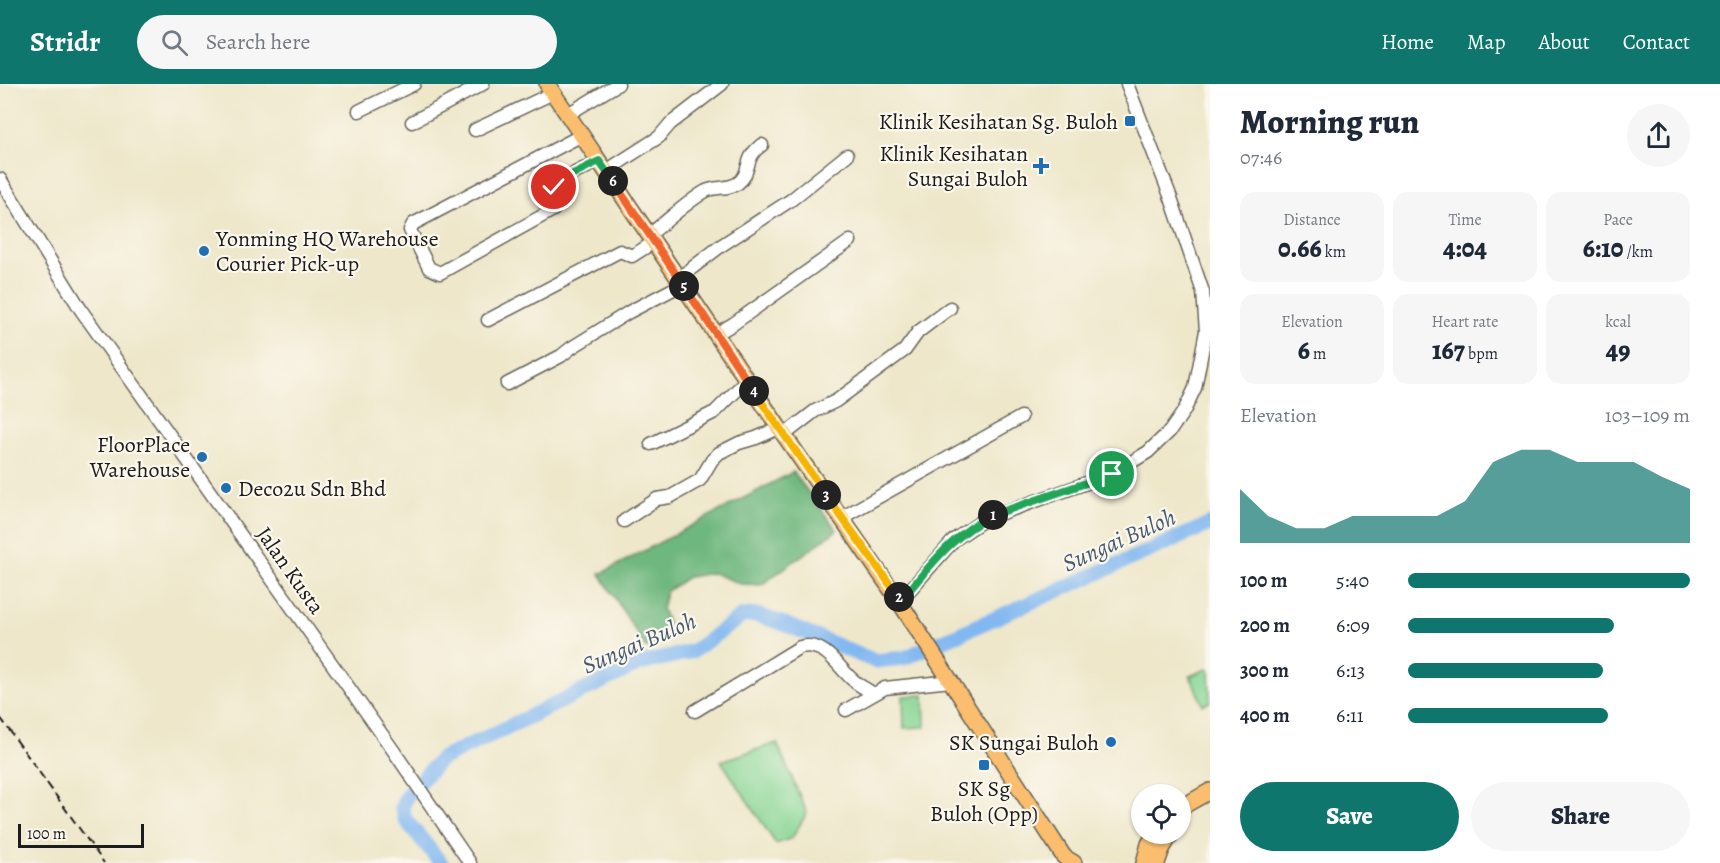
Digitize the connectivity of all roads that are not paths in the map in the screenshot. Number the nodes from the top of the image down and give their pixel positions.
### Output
1 (414, 84) edge
2 (483, 84) edge
3 (618, 84) edge
4 (722, 84) edge
5 (1126, 84) edge
6 (550, 89) edge
7 (359, 111) dead end
8 (568, 114) junction
9 (412, 122) dead end
10 (475, 130) dead end
11 (582, 135) junction
12 (762, 144) dead end
13 (847, 155) dead end
14 (602, 166) junction
15 (0, 179) edge
16 (652, 238) junction
17 (850, 241) dead end
18 (681, 281) junction
19 (950, 308) dead end
20 (488, 320) dead end
21 (716, 334) junction
22 (747, 380) junction
23 (507, 384) dead end
24 (1021, 417) dead end
25 (781, 431) junction
26 (651, 444) dead end
27 (841, 518) junction
28 (624, 521) dead end
29 (897, 598) junction
30 (951, 681) junction
31 (873, 694) junction
32 (846, 710) dead end
33 (696, 711) dead end
34 (1210, 791) edge
35 (1191, 802) edge
36 (1154, 844) edge
37 (1163, 844) edge
38 (1152, 859) edge
39 (1068, 861) edge
40 (471, 863) edge

1 - 7 street
2 - 9 street
3 - 8 street
4 - 14 street
5 - 29 street
6 - 8 main road
6 - 10 street
8 - 11 main road
11 - 14 main road
11 - 14 street
12 - 16 street
13 - 18 street
14 - 16 main road
15 - 40 street, Jalan Kusta
16 - 18 main road
16 - 20 street
17 - 21 street
18 - 21 main road
18 - 23 street
19 - 25 street
21 - 22 main road
22 - 25 main road
22 - 26 street
24 - 27 street
25 - 27 main road
25 - 28 street
27 - 29 main road
29 - 30 main road
30 - 31 street
30 - 39 main road
31 - 32 street
31 - 33 street
34 - 35 main road
36 - 38 main road
37 - 38 main road

